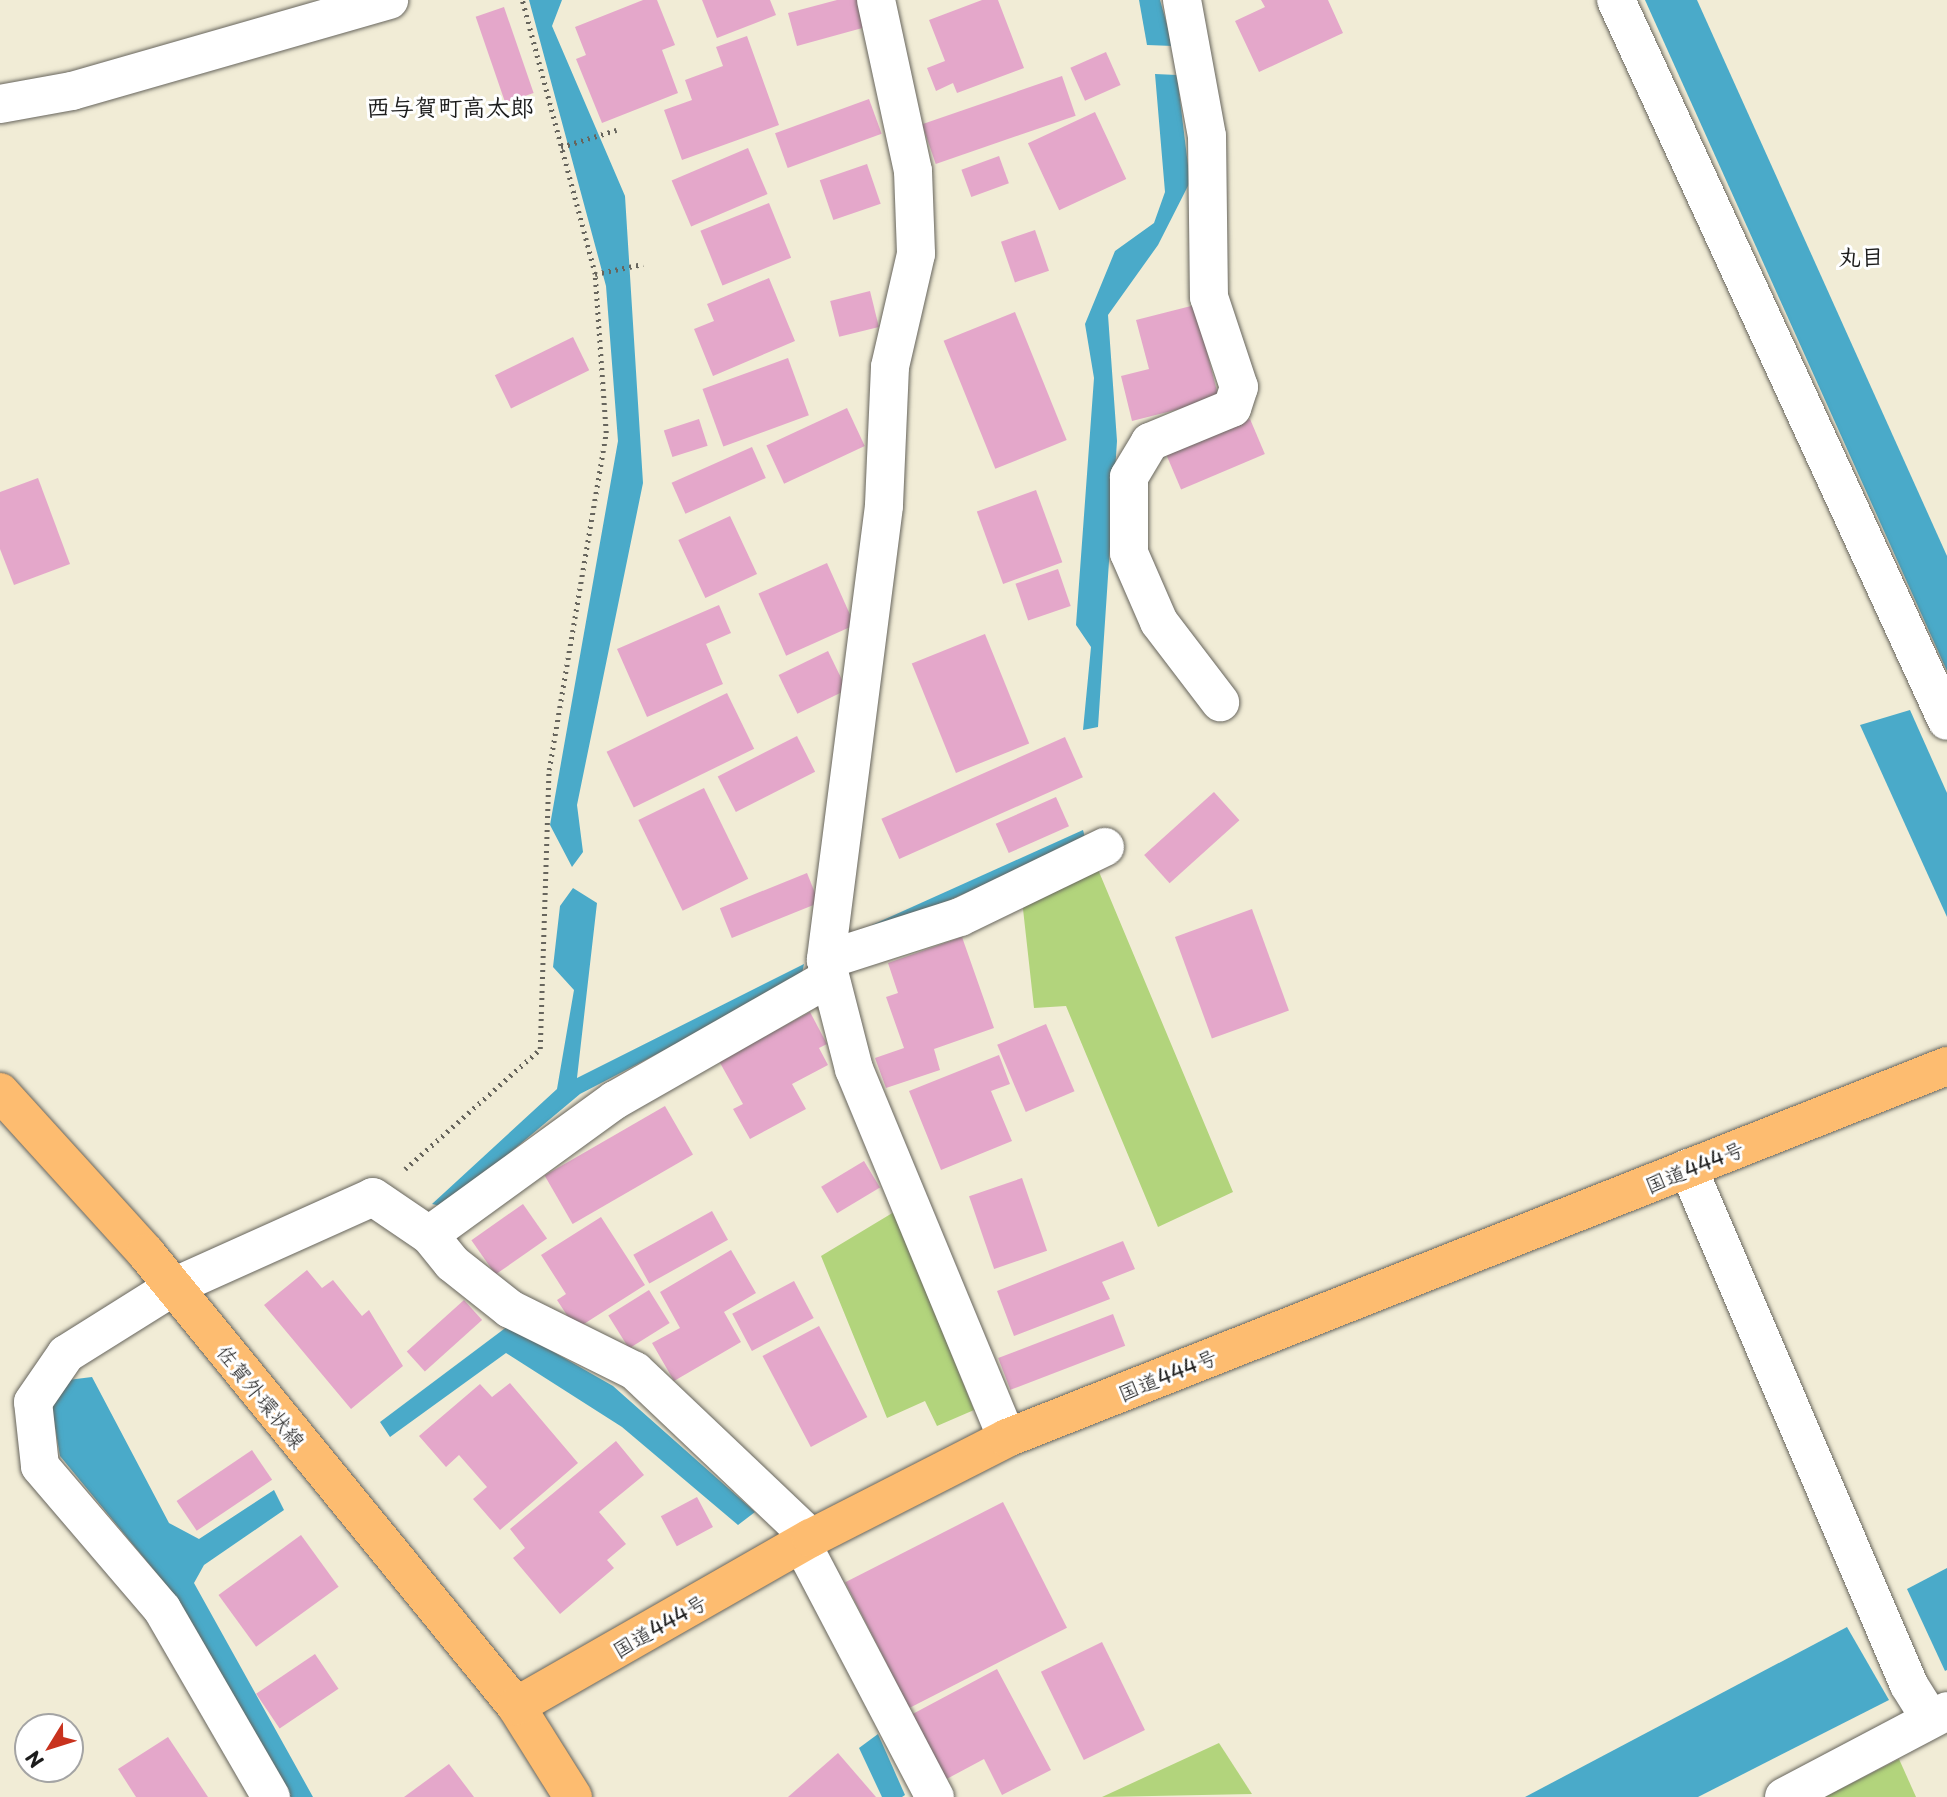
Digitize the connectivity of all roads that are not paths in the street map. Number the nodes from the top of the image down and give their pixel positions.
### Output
1 (389, 0) edge
2 (876, 0) edge
3 (1182, 0) edge
4 (1616, 0) edge
5 (0, 104) edge
6 (1220, 702) dead end
7 (1947, 721) edge
8 (1105, 847) dead end
9 (827, 969) junction
10 (1947, 1066) edge
11 (0, 1092) edge
12 (1688, 1168) junction
13 (429, 1235) junction
14 (173, 1287) junction
15 (1007, 1438) junction
16 (807, 1541) junction
17 (516, 1706) junction
18 (1939, 1715) edge
19 (271, 1797) edge
20 (573, 1797) edge
21 (935, 1797) edge
22 (1784, 1797) edge

1 - 5 street
2 - 9 street
3 - 6 street
4 - 7 street
8 - 9 street
9 - 13 street
9 - 15 street
10 - 12 main road, 国道444号
11 - 14 main road, 佐賀外環状線
12 - 15 main road, 国道444号
12 - 18 street
13 - 14 street
13 - 16 street
14 - 17 main road, 佐賀外環状線
14 - 19 street
15 - 16 main road, 国道444号
16 - 17 main road, 国道444号
16 - 21 street
17 - 20 main road
18 - 22 street

